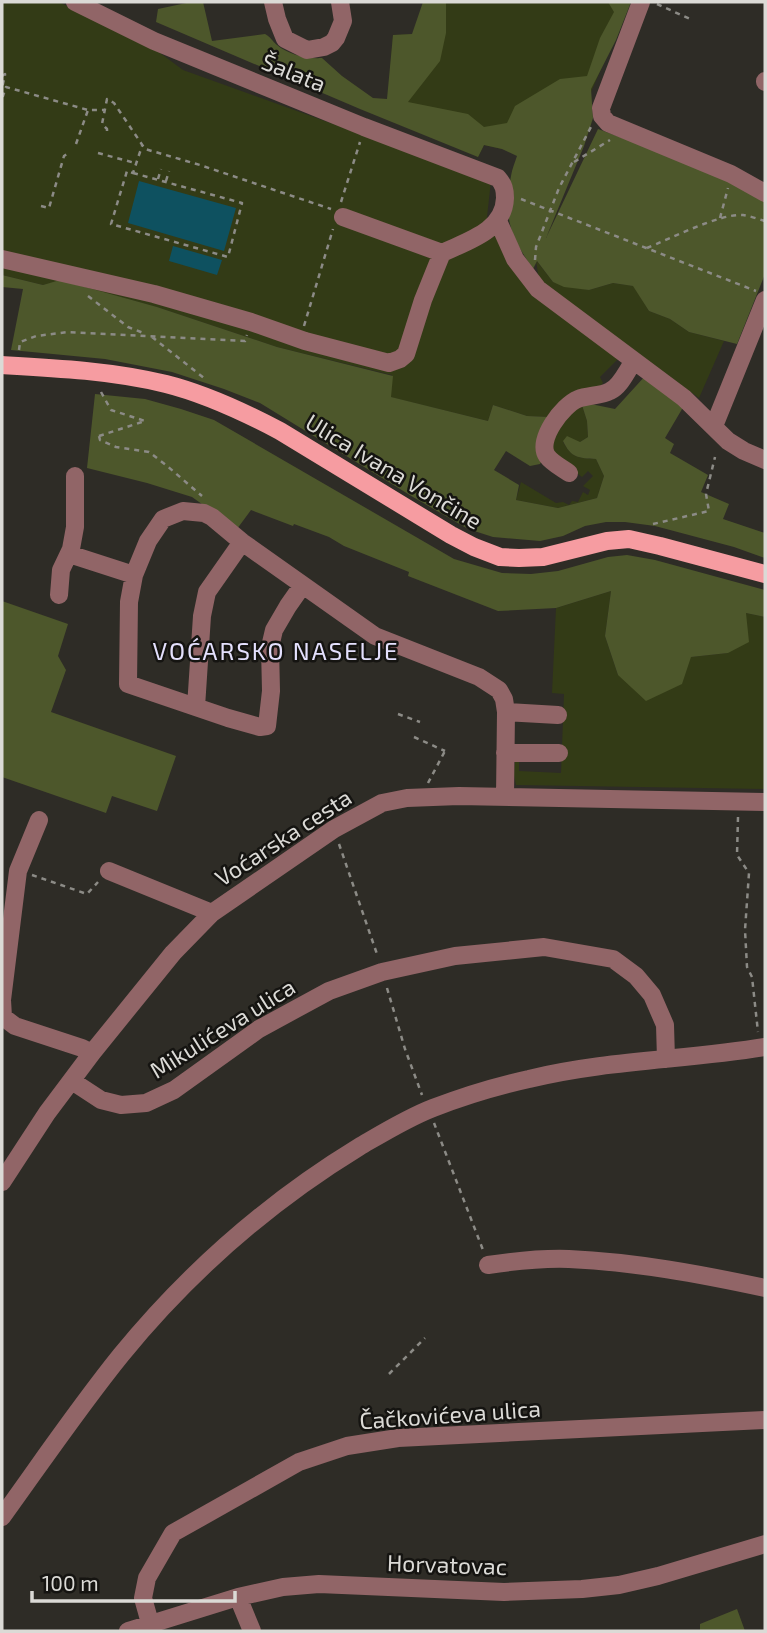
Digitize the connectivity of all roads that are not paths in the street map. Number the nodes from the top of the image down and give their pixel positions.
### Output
1 (75, 2) edge
2 (273, 2) edge
3 (340, 2) edge
4 (642, 2) edge
5 (765, 193) edge
6 (340, 214) road end
7 (498, 221) junction
8 (442, 253) junction
9 (2, 259) edge
10 (765, 300) edge
11 (634, 360) junction
12 (2, 365) edge
13 (714, 426) junction
14 (765, 460) edge
15 (569, 473) dead end
16 (75, 476) dead end
17 (242, 542) junction
18 (69, 554) junction
19 (765, 574) edge
20 (134, 575) junction
21 (302, 586) junction
22 (59, 595) dead end
23 (196, 707) junction
24 (506, 712) junction
25 (558, 715) dead end
26 (505, 753) junction
27 (559, 753) dead end
28 (505, 797) junction
29 (765, 803) edge
30 (39, 820) dead end
31 (109, 871) dead end
32 (212, 913) junction
33 (762, 1041) edge
34 (92, 1053) junction
35 (666, 1059) junction
36 (72, 1081) junction
37 (2, 1182) edge
38 (488, 1265) road end
39 (765, 1288) edge
40 (765, 1420) edge
41 (2, 1517) edge
42 (765, 1544) edge
43 (238, 1597) junction
44 (136, 1629) edge
45 (252, 1631) edge

1 - 7 street, Šalata
2 - 3 street
4 - 5 street
6 - 8 street
7 - 8 street
7 - 11 street
8 - 9 street
10 - 13 street
11 - 13 street
11 - 15 street
12 - 19 main road, Ulica Ivana Vončine
13 - 14 street
16 - 18 street
17 - 20 street
17 - 21 street
17 - 23 street
18 - 20 street
18 - 22 street
20 - 23 street
21 - 23 street
21 - 24 street
24 - 25 street
24 - 26 street
26 - 27 street
26 - 28 street
28 - 29 street, Voćarska cesta
28 - 32 street, Voćarska cesta
30 - 34 street
31 - 32 street
32 - 34 street, Voćarska cesta
33 - 35 street
34 - 36 street, Voćarska cesta
35 - 36 street, Mikulićeva ulica
35 - 41 street
36 - 37 street, Voćarska cesta
38 - 39 street
40 - 44 street, Čačkovićeva ulica
42 - 43 street, Horvatovac
43 - 44 street, Horvatovac
43 - 45 street

